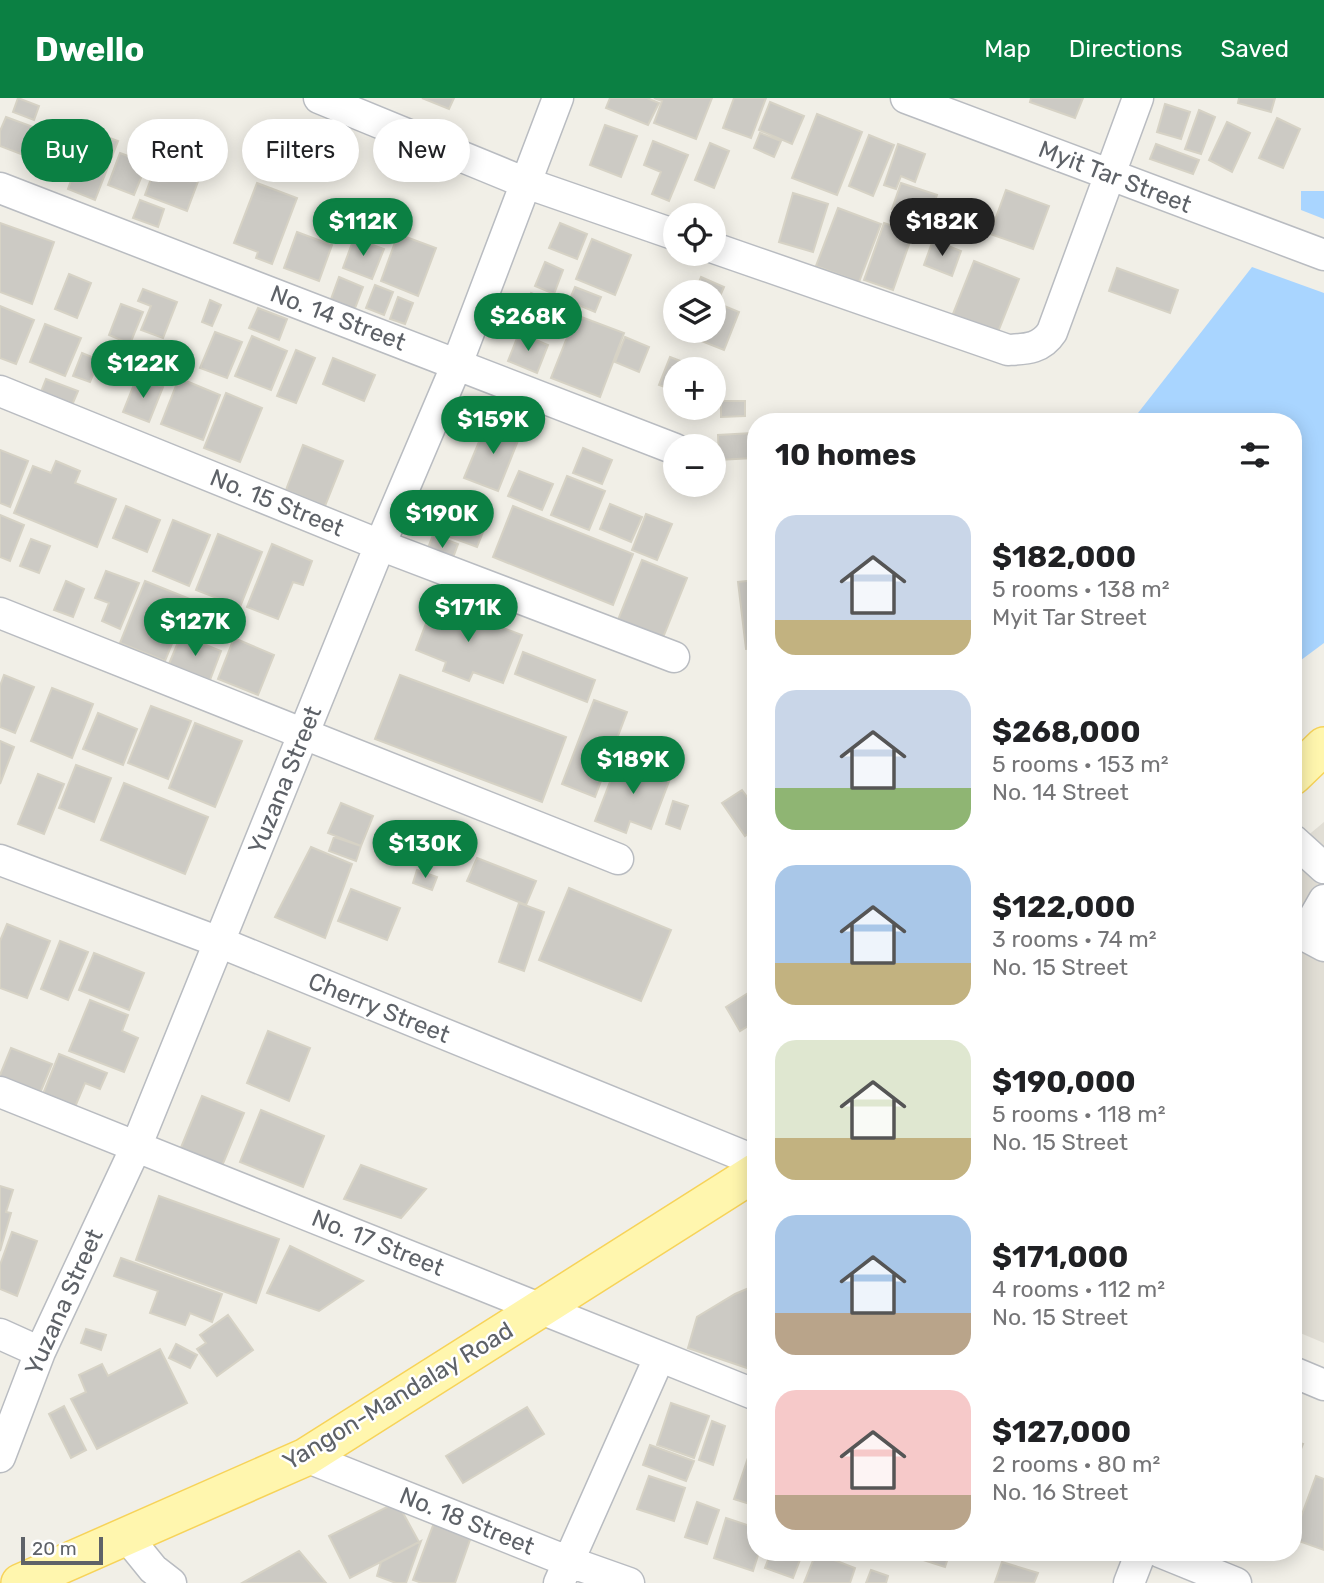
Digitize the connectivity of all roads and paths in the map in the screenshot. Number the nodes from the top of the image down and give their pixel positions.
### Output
1 (319, 98) edge
2 (558, 98) edge
3 (906, 98) edge
4 (1138, 98) edge
5 (1108, 175) junction
6 (526, 183) junction
7 (0, 188) edge
8 (663, 230) edge
9 (726, 252) edge
10 (1324, 256) edge
11 (457, 364) junction
12 (0, 391) edge
13 (663, 444) edge
14 (380, 545) junction
15 (0, 613) edge
16 (674, 657) dead end
17 (304, 734) junction
18 (1324, 746) edge
19 (1302, 767) edge
20 (1302, 848) edge
21 (618, 859) dead end
22 (0, 860) edge
23 (1324, 869) edge
24 (1324, 900) edge
25 (219, 942) junction
26 (1324, 946) edge
27 (0, 1093) edge
28 (136, 1147) junction
29 (747, 1157) edge
30 (747, 1178) edge
31 (541, 1308) junction
32 (0, 1334) edge
33 (40, 1352) junction
34 (659, 1358) junction
35 (1302, 1376) edge
36 (1324, 1385) edge
37 (747, 1392) edge
38 (0, 1457) edge
39 (306, 1457) junction
40 (127, 1537) junction
41 (1138, 1561) edge
42 (1182, 1561) edge
43 (563, 1572) edge
44 (20, 1583) edge
45 (171, 1583) edge
46 (629, 1583) edge
47 (1129, 1583) edge
48 (1236, 1583) edge

1 - 6 street
2 - 6 street, Yuzana Street
3 - 5 street, Myit Tar Street
4 - 5 street
5 - 9 street
5 - 10 street, Myit Tar Street
6 - 8 street
6 - 11 street, Yuzana Street
7 - 11 street, No. 14 Street
11 - 13 street, No. 14 Street
11 - 14 street, Yuzana Street
12 - 14 street, No. 15 Street
14 - 16 street, No. 15 Street
14 - 17 street, Yuzana Street
15 - 17 street
17 - 21 street
17 - 25 street, Yuzana Street
18 - 19 main road
20 - 23 street
22 - 25 street, Cherry Street
24 - 26 street
25 - 28 street, Yuzana Street
25 - 29 street, Cherry Street
27 - 28 street, No. 17 Street
28 - 31 street, No. 17 Street
28 - 33 street, Yuzana Street
30 - 31 main road, Yangon-Mandalay Road
31 - 34 street, No. 17 Street
31 - 39 main road, Yangon-Mandalay Road
32 - 33 street
33 - 38 street, Yuzana Street
34 - 37 street, No. 17 Street
34 - 43 street
35 - 36 street
39 - 40 main road, Yangon-Mandalay Road
39 - 43 street, No. 18 Street
40 - 44 main road, Yangon-Mandalay Road
40 - 45 street
41 - 47 street
42 - 48 street
43 - 46 street, No. 18 Street

